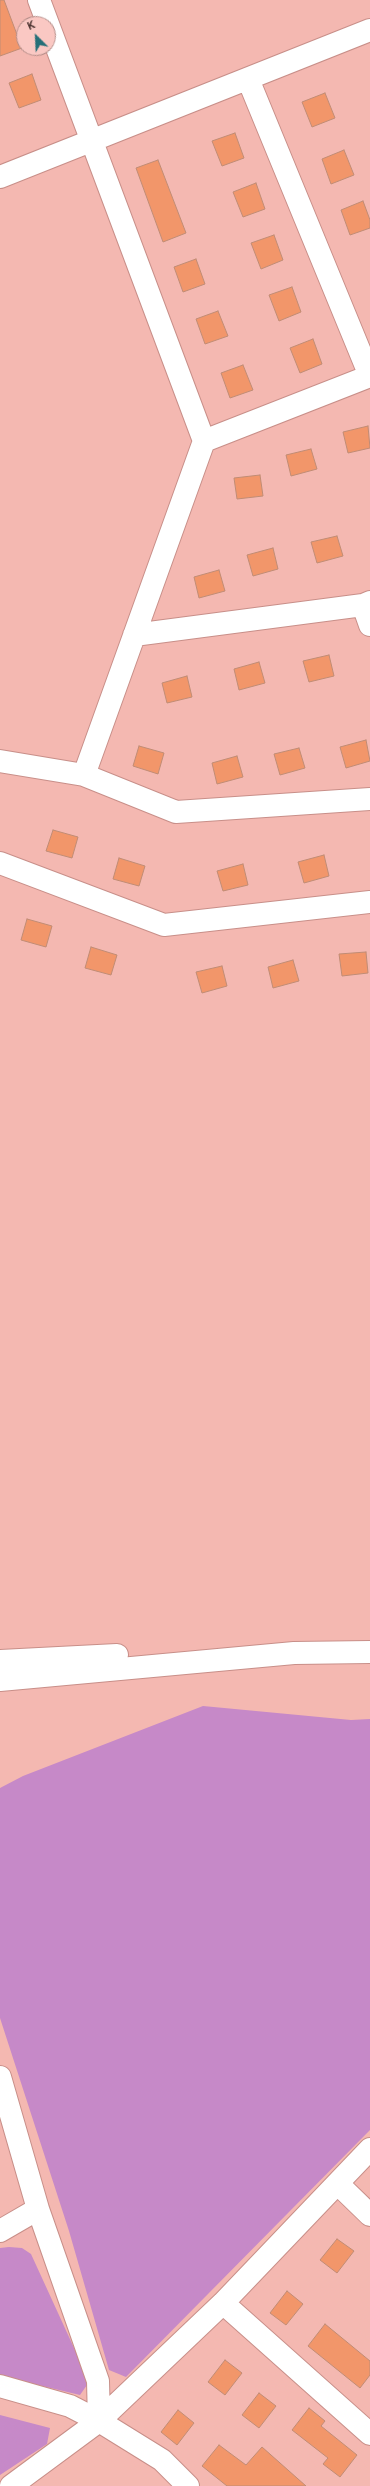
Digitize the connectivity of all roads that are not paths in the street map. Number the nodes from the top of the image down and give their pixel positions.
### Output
1 (39, 0) edge
2 (370, 30) edge
3 (248, 79) junction
4 (92, 140) junction
5 (0, 177) edge
6 (370, 376) edge
7 (204, 441) junction
8 (366, 603) edge
9 (370, 625) edge
10 (134, 635) junction
11 (0, 761) edge
12 (84, 775) junction
13 (370, 799) edge
14 (0, 863) edge
15 (370, 902) edge
16 (370, 1640) edge
17 (370, 1652) edge
18 (0, 1661) edge
19 (0, 1680) edge
20 (0, 2077) edge
21 (370, 2149) edge
22 (338, 2184) junction
23 (38, 2209) junction
24 (370, 2215) edge
25 (0, 2231) edge
26 (223, 2304) junction
27 (0, 2386) edge
28 (99, 2421) junction
29 (370, 2434) edge
30 (11, 2486) edge
31 (188, 2486) edge

1 - 4 street
2 - 3 street
3 - 4 street
3 - 6 street
4 - 5 street
4 - 7 street
6 - 7 street
7 - 10 street
8 - 9 street
8 - 10 street
10 - 12 street
11 - 12 street
12 - 13 street
14 - 15 street
16 - 18 street
17 - 19 street
20 - 23 street
21 - 22 street
22 - 24 street
22 - 26 street
23 - 25 street
23 - 28 street
26 - 28 street
26 - 29 street
27 - 28 street
28 - 30 street
28 - 31 street

